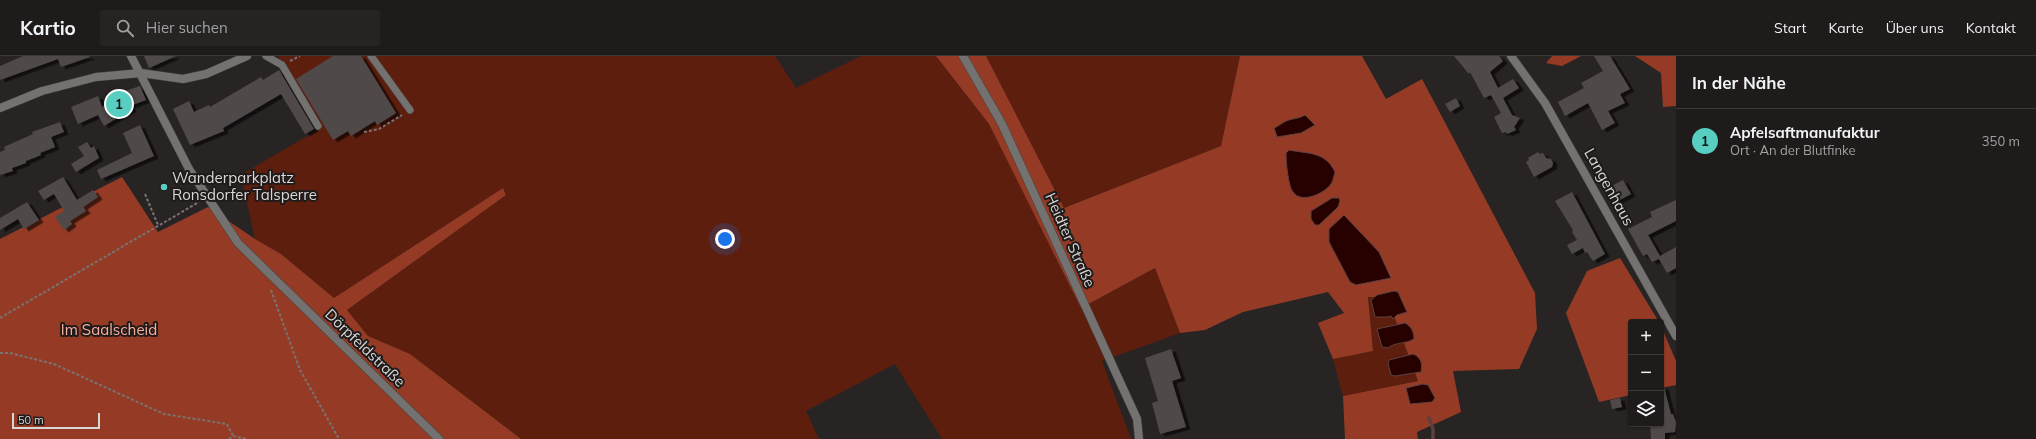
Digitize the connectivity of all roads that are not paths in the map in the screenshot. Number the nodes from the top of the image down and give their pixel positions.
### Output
1 (131, 56) edge
2 (247, 56) edge
3 (266, 56) edge
4 (371, 56) edge
5 (963, 56) edge
6 (1511, 56) edge
7 (141, 73) junction
8 (0, 108) edge
9 (410, 110) road end
10 (318, 126) dead end
11 (1676, 336) edge
12 (439, 439) edge
13 (1140, 439) edge

1 - 7 street, Dörpfeldstraße
2 - 7 street
3 - 10 lane
4 - 9 lane
5 - 13 street, Heidter Straße
6 - 11 street, Langenhaus
7 - 8 street
7 - 12 street, Dörpfeldstraße

